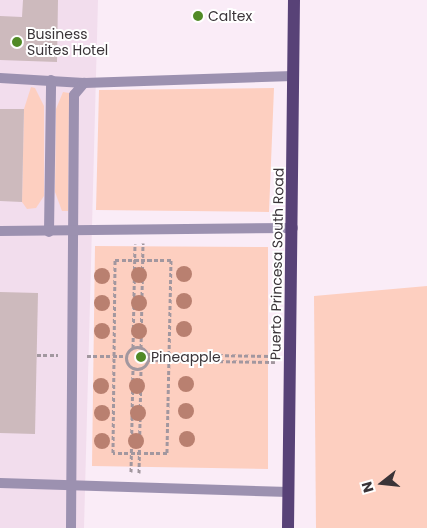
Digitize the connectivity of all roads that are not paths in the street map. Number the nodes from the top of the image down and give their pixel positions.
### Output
1 (294, 0) edge
2 (294, 76) junction
3 (0, 78) edge
4 (51, 80) junction
5 (84, 83) junction
6 (293, 228) junction
7 (0, 231) edge
8 (49, 232) junction
9 (75, 232) junction
10 (0, 483) edge
11 (72, 486) junction
12 (289, 492) junction
13 (71, 528) edge
14 (288, 528) edge

1 - 2 main road, Puerto Princesa South Road
2 - 5 street
2 - 6 main road, Puerto Princesa South Road
3 - 4 street
4 - 5 street
4 - 8 street
5 - 9 street
6 - 9 street
6 - 12 main road, Puerto Princesa South Road
7 - 8 street
8 - 9 street
9 - 11 street
10 - 11 street
11 - 12 street
11 - 13 street
12 - 14 main road, Puerto Princesa South Road

